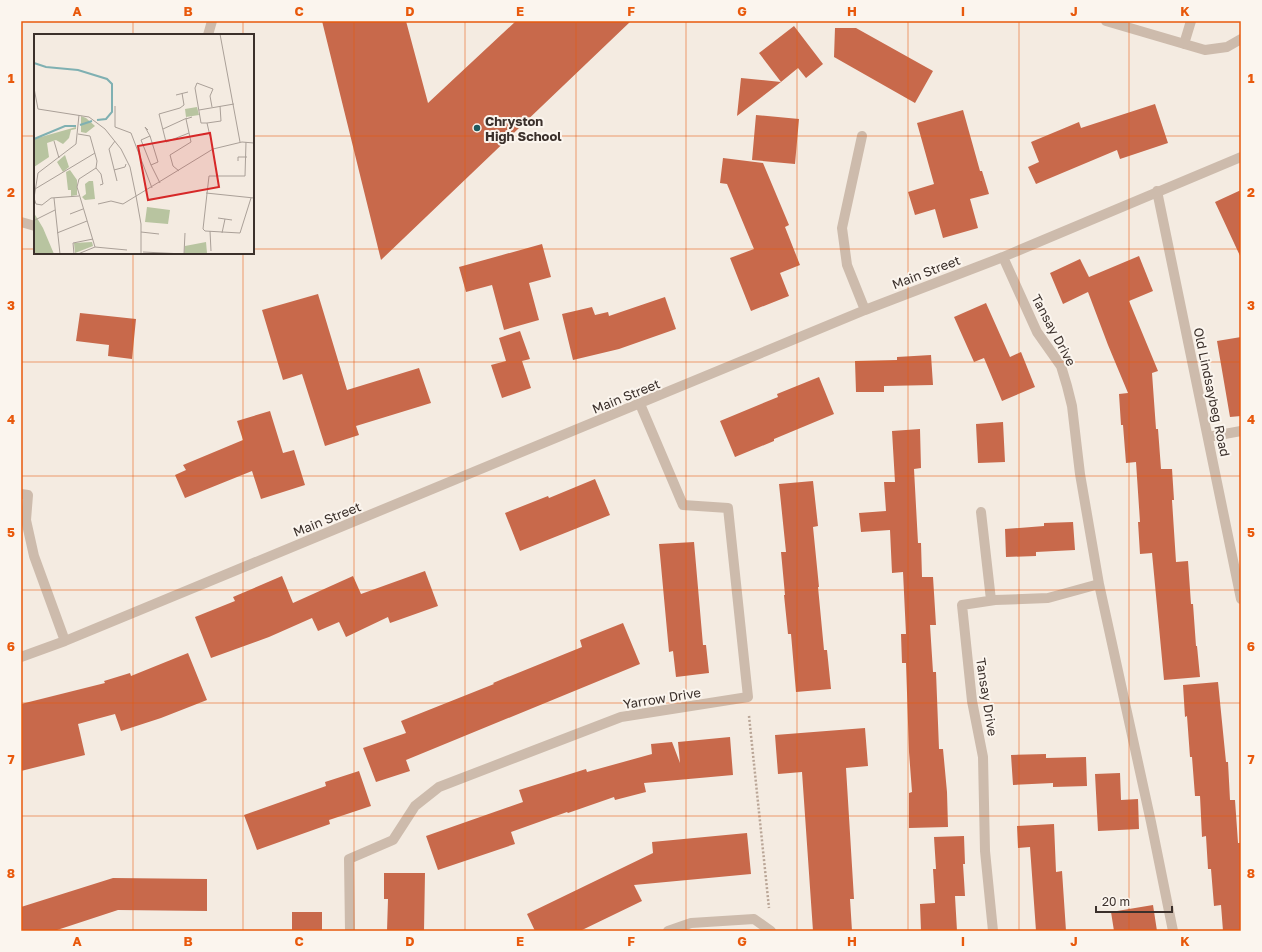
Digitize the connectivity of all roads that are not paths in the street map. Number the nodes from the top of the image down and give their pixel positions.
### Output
1 (212, 21) edge
2 (1106, 21) edge
3 (1191, 21) edge
4 (208, 34) edge
5 (1241, 39) edge
6 (1184, 44) junction
7 (862, 136) dead end
8 (1241, 157) edge
9 (1157, 191) junction
10 (21, 222) edge
11 (34, 226) edge
12 (1003, 257) junction
13 (865, 310) junction
14 (640, 404) junction
15 (1241, 431) edge
16 (1208, 437) junction
17 (21, 494) edge
18 (981, 512) dead end
19 (1099, 584) junction
20 (1241, 599) edge
21 (991, 600) junction
22 (65, 641) junction
23 (21, 657) edge
24 (350, 931) edge
25 (668, 931) edge
26 (771, 931) edge
27 (993, 931) edge
28 (1173, 931) edge

1 - 4 street
2 - 6 street
3 - 6 street
5 - 6 street
7 - 13 street
8 - 9 street, Main Street
9 - 12 street, Main Street
9 - 16 street, Old Lindsaybeg Road
10 - 11 street
12 - 13 street, Main Street
12 - 19 street, Tansay Drive
13 - 14 street, Main Street
14 - 22 street, Main Street
14 - 24 street, Yarrow Drive
15 - 16 street
16 - 20 street, Old Lindsaybeg Road
17 - 22 street
18 - 21 street
19 - 21 street, Tansay Drive
19 - 28 street, Tansay Drive
21 - 27 street, Tansay Drive
22 - 23 street, Main Street
25 - 26 street

